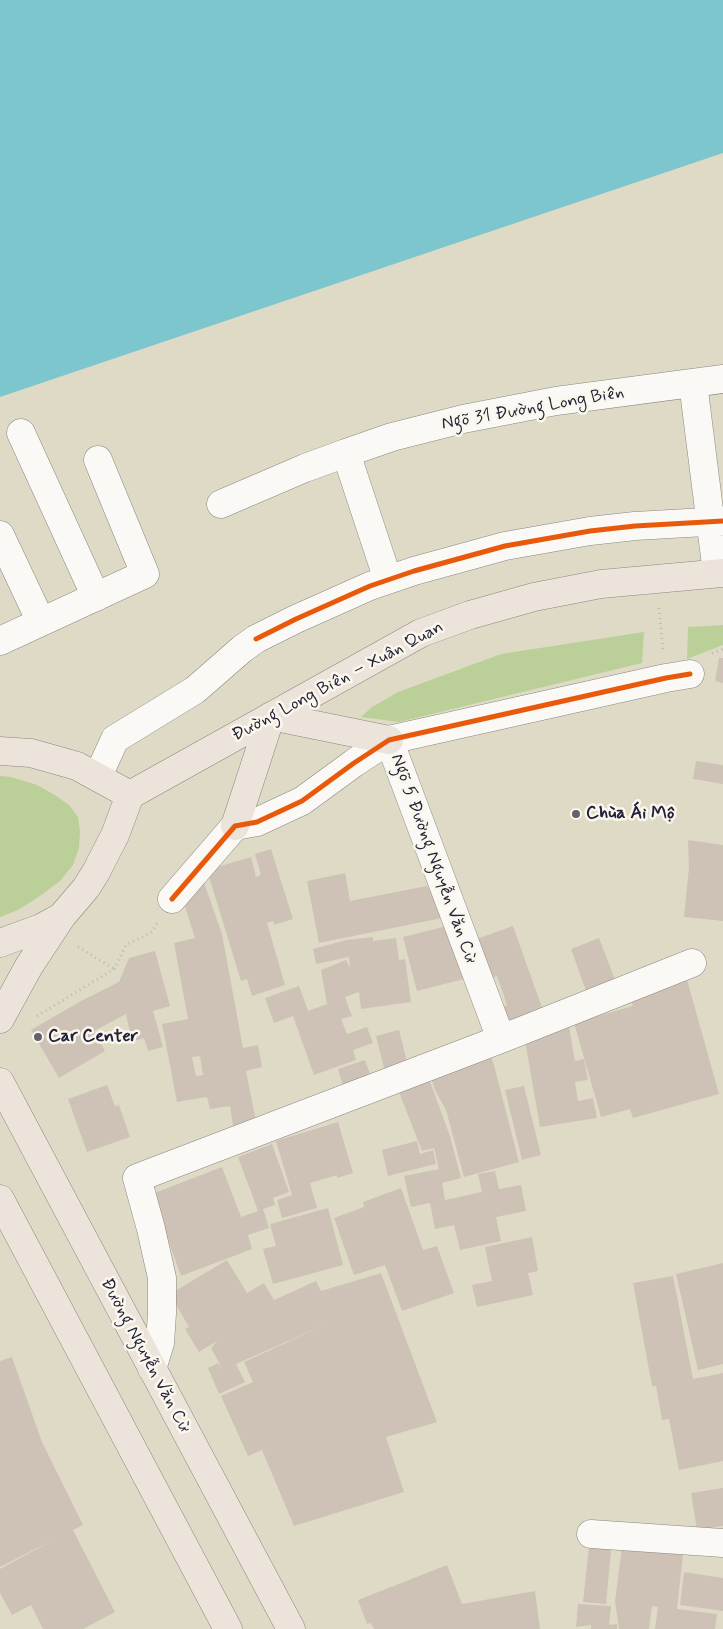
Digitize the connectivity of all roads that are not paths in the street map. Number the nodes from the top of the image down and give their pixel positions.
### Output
1 (723, 379) edge
2 (693, 383) junction
3 (21, 433) dead end
4 (346, 452) junction
5 (98, 460) dead end
6 (221, 504) dead end
7 (717, 521) edge
8 (0, 535) edge
9 (720, 573) edge
10 (388, 580) junction
11 (96, 597) junction
12 (41, 622) junction
13 (0, 641) edge
14 (678, 676) road end
15 (271, 716) junction
16 (389, 740) junction
17 (0, 751) edge
18 (98, 776) junction
19 (130, 795) junction
20 (235, 826) junction
21 (172, 900) road end
22 (62, 916) junction
23 (0, 943) edge
24 (692, 963) dead end
25 (0, 1019) edge
26 (501, 1039) junction
27 (0, 1082) edge
28 (0, 1199) edge
29 (152, 1369) junction
30 (592, 1534) dead end
31 (723, 1543) edge
32 (228, 1629) edge
33 (291, 1629) edge

1 - 2 street, Ngõ 31 Đường Long Biên
2 - 4 street, Ngõ 31 Đường Long Biên
2 - 7 street
3 - 11 street
4 - 6 street, Ngõ 31 Đường Long Biên
4 - 10 street
5 - 11 street
7 - 9 street
7 - 10 street
8 - 12 street
9 - 15 main road, Đường Long Biên – Xuân Quan
10 - 18 street
11 - 12 street
12 - 13 street
14 - 16 street
15 - 16 main road
15 - 19 main road, Đường Long Biên – Xuân Quan
15 - 20 main road
16 - 20 street, Ngõ 5 Đường Nguyễn Văn Cừ
16 - 26 street, Ngõ 5 Đường Nguyễn Văn Cừ
17 - 18 main road
18 - 19 main road
19 - 22 main road
20 - 21 street
22 - 23 main road
22 - 25 main road
24 - 26 street
26 - 29 street
27 - 29 main road, Đường Nguyễn Văn Cừ
28 - 32 main road
29 - 33 main road, Đường Nguyễn Văn Cừ
30 - 31 street

